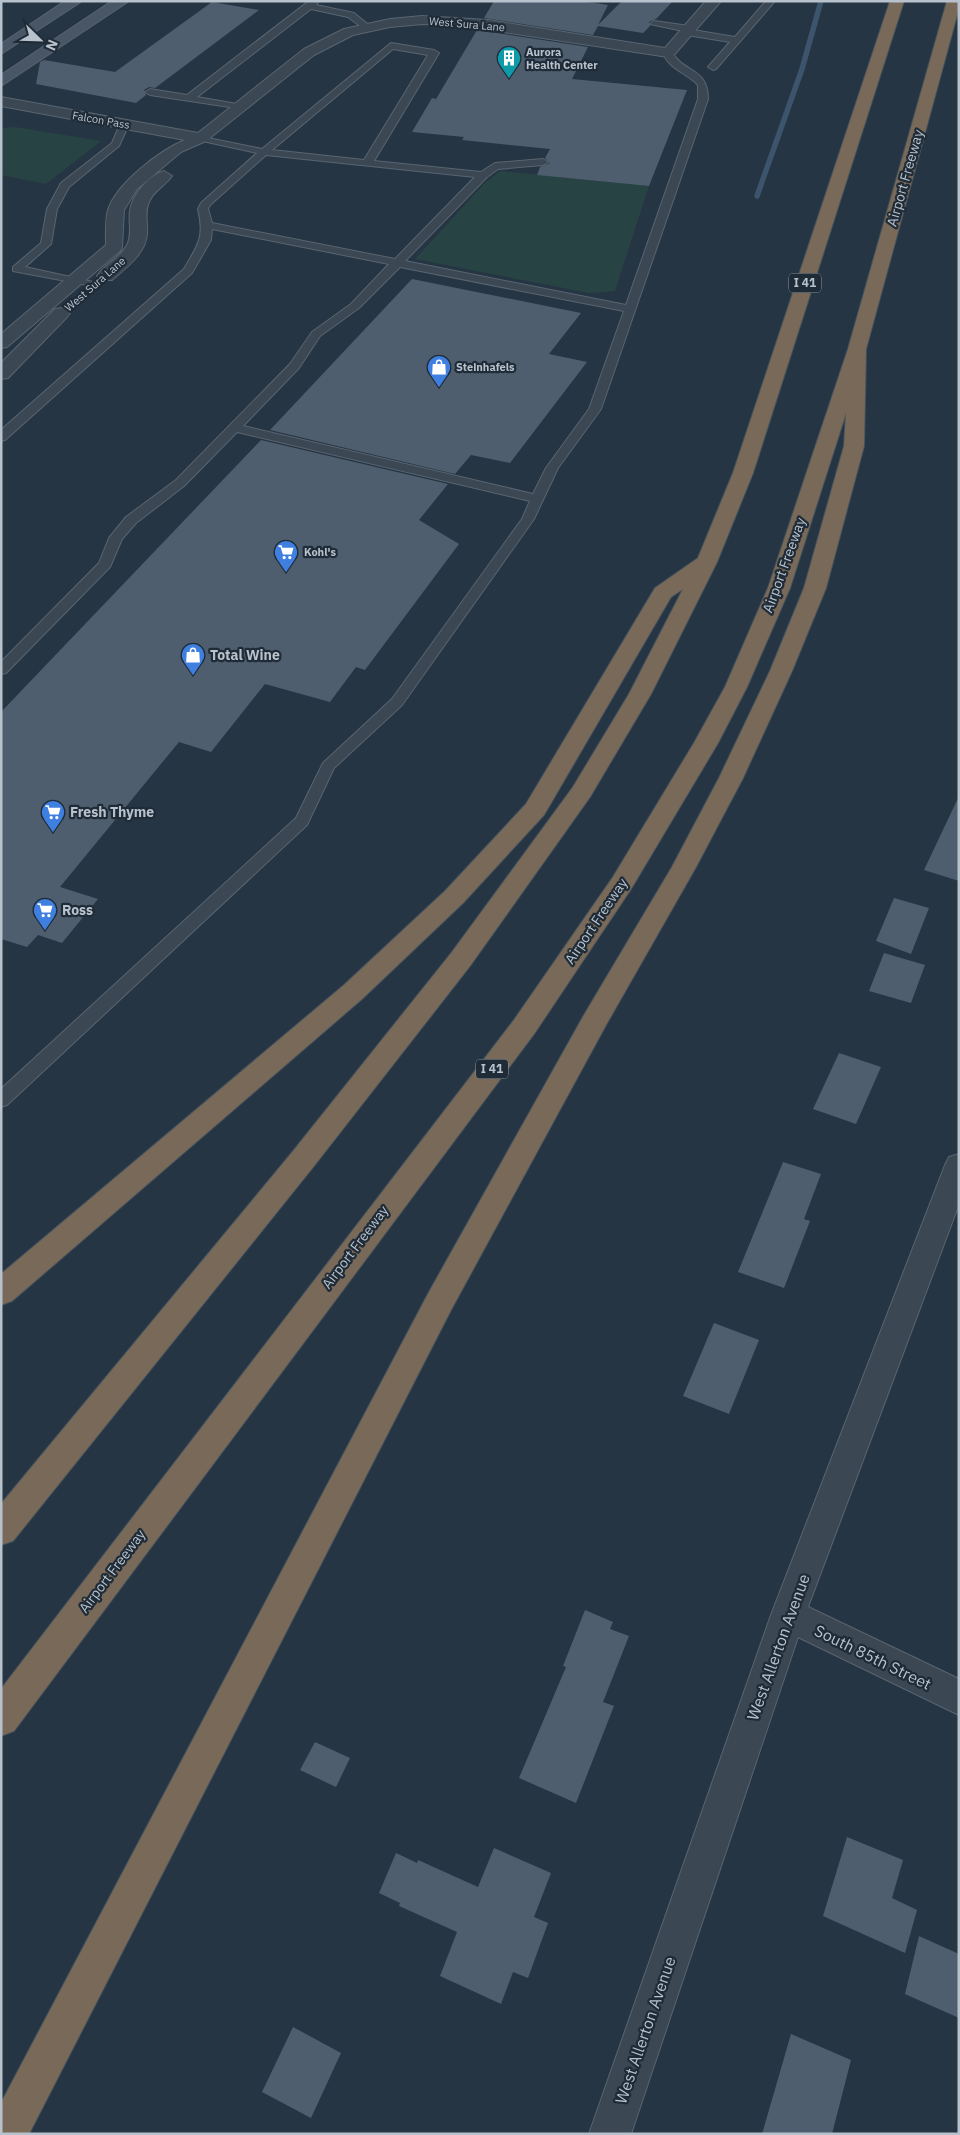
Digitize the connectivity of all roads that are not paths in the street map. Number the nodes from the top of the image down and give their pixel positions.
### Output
1 (76, 1) edge
2 (122, 1) edge
3 (714, 1) edge
4 (771, 1) edge
5 (897, 1) edge
6 (954, 1) edge
7 (312, 4) edge
8 (654, 24) dead end
9 (367, 27) junction
10 (688, 31) junction
11 (737, 40) junction
12 (1, 50) edge
13 (668, 53) junction
14 (713, 67) dead end
15 (1, 82) edge
16 (150, 92) dead end
17 (189, 98) junction
18 (1, 101) edge
19 (240, 107) junction
20 (124, 124) junction
21 (201, 138) junction
22 (264, 152) junction
23 (543, 162) dead end
24 (367, 163) junction
25 (483, 175) junction
26 (208, 225) junction
27 (397, 262) junction
28 (74, 281) junction
29 (94, 286) junction
30 (630, 309) junction
31 (1, 343) edge
32 (857, 349) junction
33 (1, 374) edge
34 (234, 428) junction
35 (1, 436) edge
36 (537, 498) junction
37 (707, 562) junction
38 (1, 670) edge
39 (1, 1100) edge
40 (959, 1165) edge
41 (1, 1292) edge
42 (1, 1530) edge
43 (788, 1615) junction
44 (959, 1698) edge
45 (1, 1718) edge
46 (7, 2134) edge
47 (610, 2134) edge

1 - 12 main road
2 - 15 main road
3 - 10 street
4 - 11 lane
5 - 37 highway, I 41
6 - 32 highway, Airport Freeway / I 41
7 - 9 lane
7 - 17 lane
8 - 10 lane
9 - 13 street, West Sura Lane
9 - 19 street, West Sura Lane
10 - 11 lane
10 - 13 street
11 - 14 lane
13 - 30 lane
16 - 17 lane
17 - 19 lane
18 - 20 street, Falcon Pass
19 - 21 street, West Sura Lane
20 - 21 street, Falcon Pass
20 - 28 lane
21 - 22 lane
21 - 28 street, West Sura Lane
21 - 29 street, West Sura Lane
22 - 24 lane
22 - 24 lane
22 - 26 lane
23 - 25 lane
24 - 25 lane
25 - 27 lane
26 - 27 lane
26 - 35 lane
27 - 30 lane
27 - 34 lane
28 - 29 lane
28 - 31 street, West Sura Lane
29 - 33 street, West Sura Lane
30 - 36 lane
32 - 45 highway, Airport Freeway / I 41
32 - 46 highway
34 - 36 lane
34 - 38 lane
36 - 39 lane
37 - 41 highway
37 - 42 highway, I 41
40 - 43 street, West Allerton Avenue
43 - 44 street, South 85th Street
43 - 47 street, West Allerton Avenue

